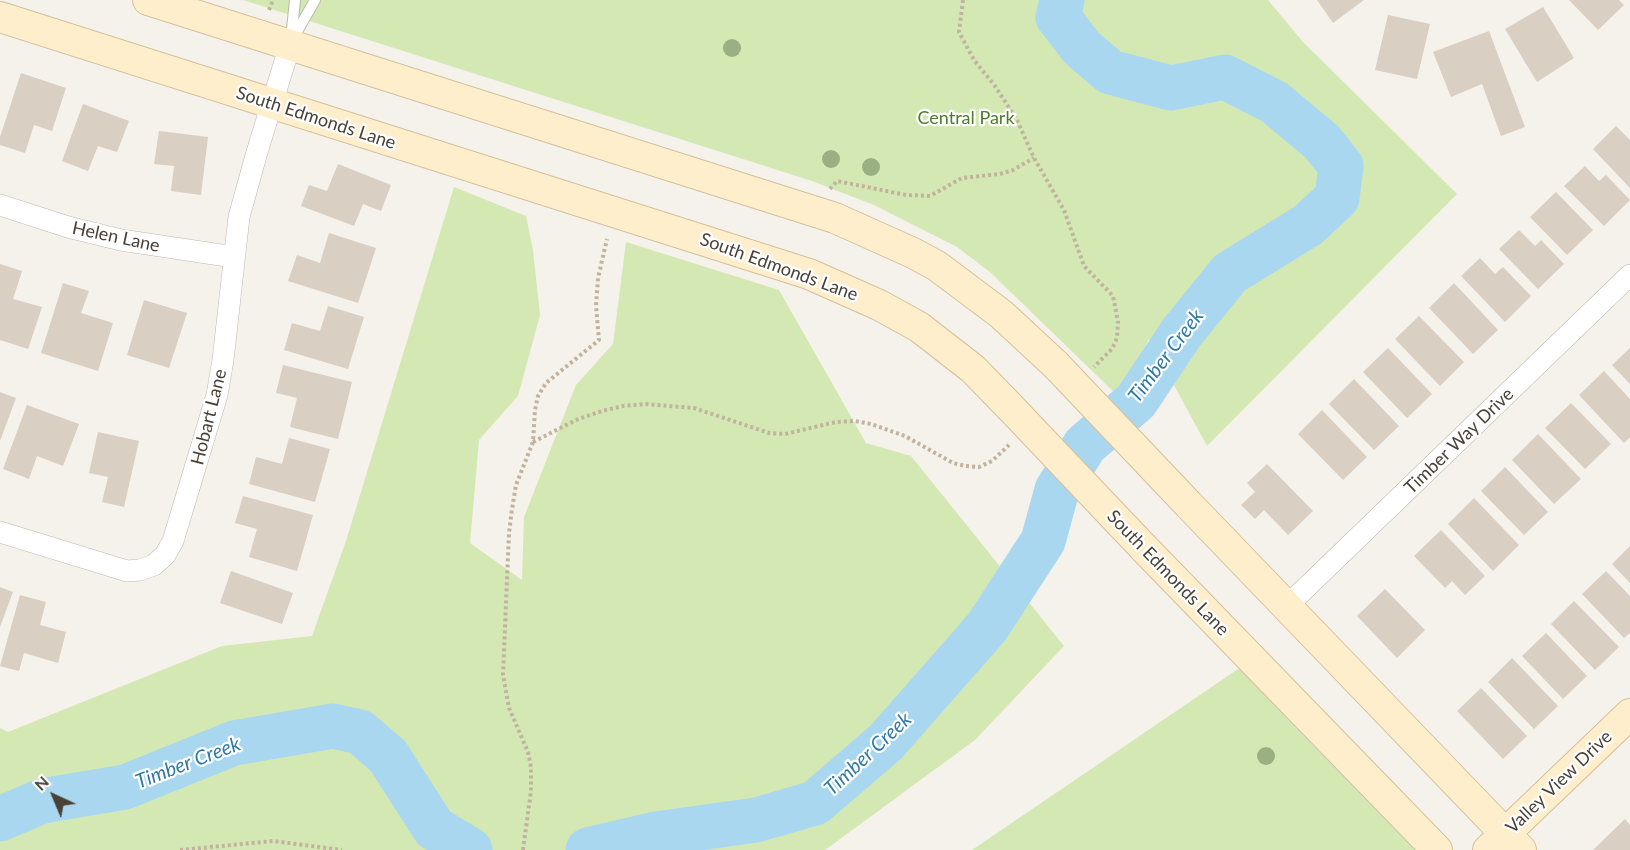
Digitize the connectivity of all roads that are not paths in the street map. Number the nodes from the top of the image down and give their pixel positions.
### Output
1 (148, 0) edge
2 (295, 0) edge
3 (315, 0) edge
4 (0, 16) edge
5 (290, 45) junction
6 (272, 104) junction
7 (0, 205) edge
8 (234, 257) junction
9 (1630, 275) edge
10 (0, 532) edge
11 (1286, 607) junction
12 (1630, 714) edge
13 (1505, 845) edge
14 (1437, 850) edge

1 - 5 main road
2 - 5 lane
3 - 5 lane
4 - 6 main road, South Edmonds Lane
5 - 6 street
5 - 11 main road, bridge
6 - 8 street, Hobart Lane
6 - 14 main road, South Edmonds Lane, bridge
7 - 8 street, Helen Lane
8 - 10 street, Hobart Lane
9 - 11 street, Timber Way Drive
11 - 13 main road
12 - 13 main road, Valley View Drive

